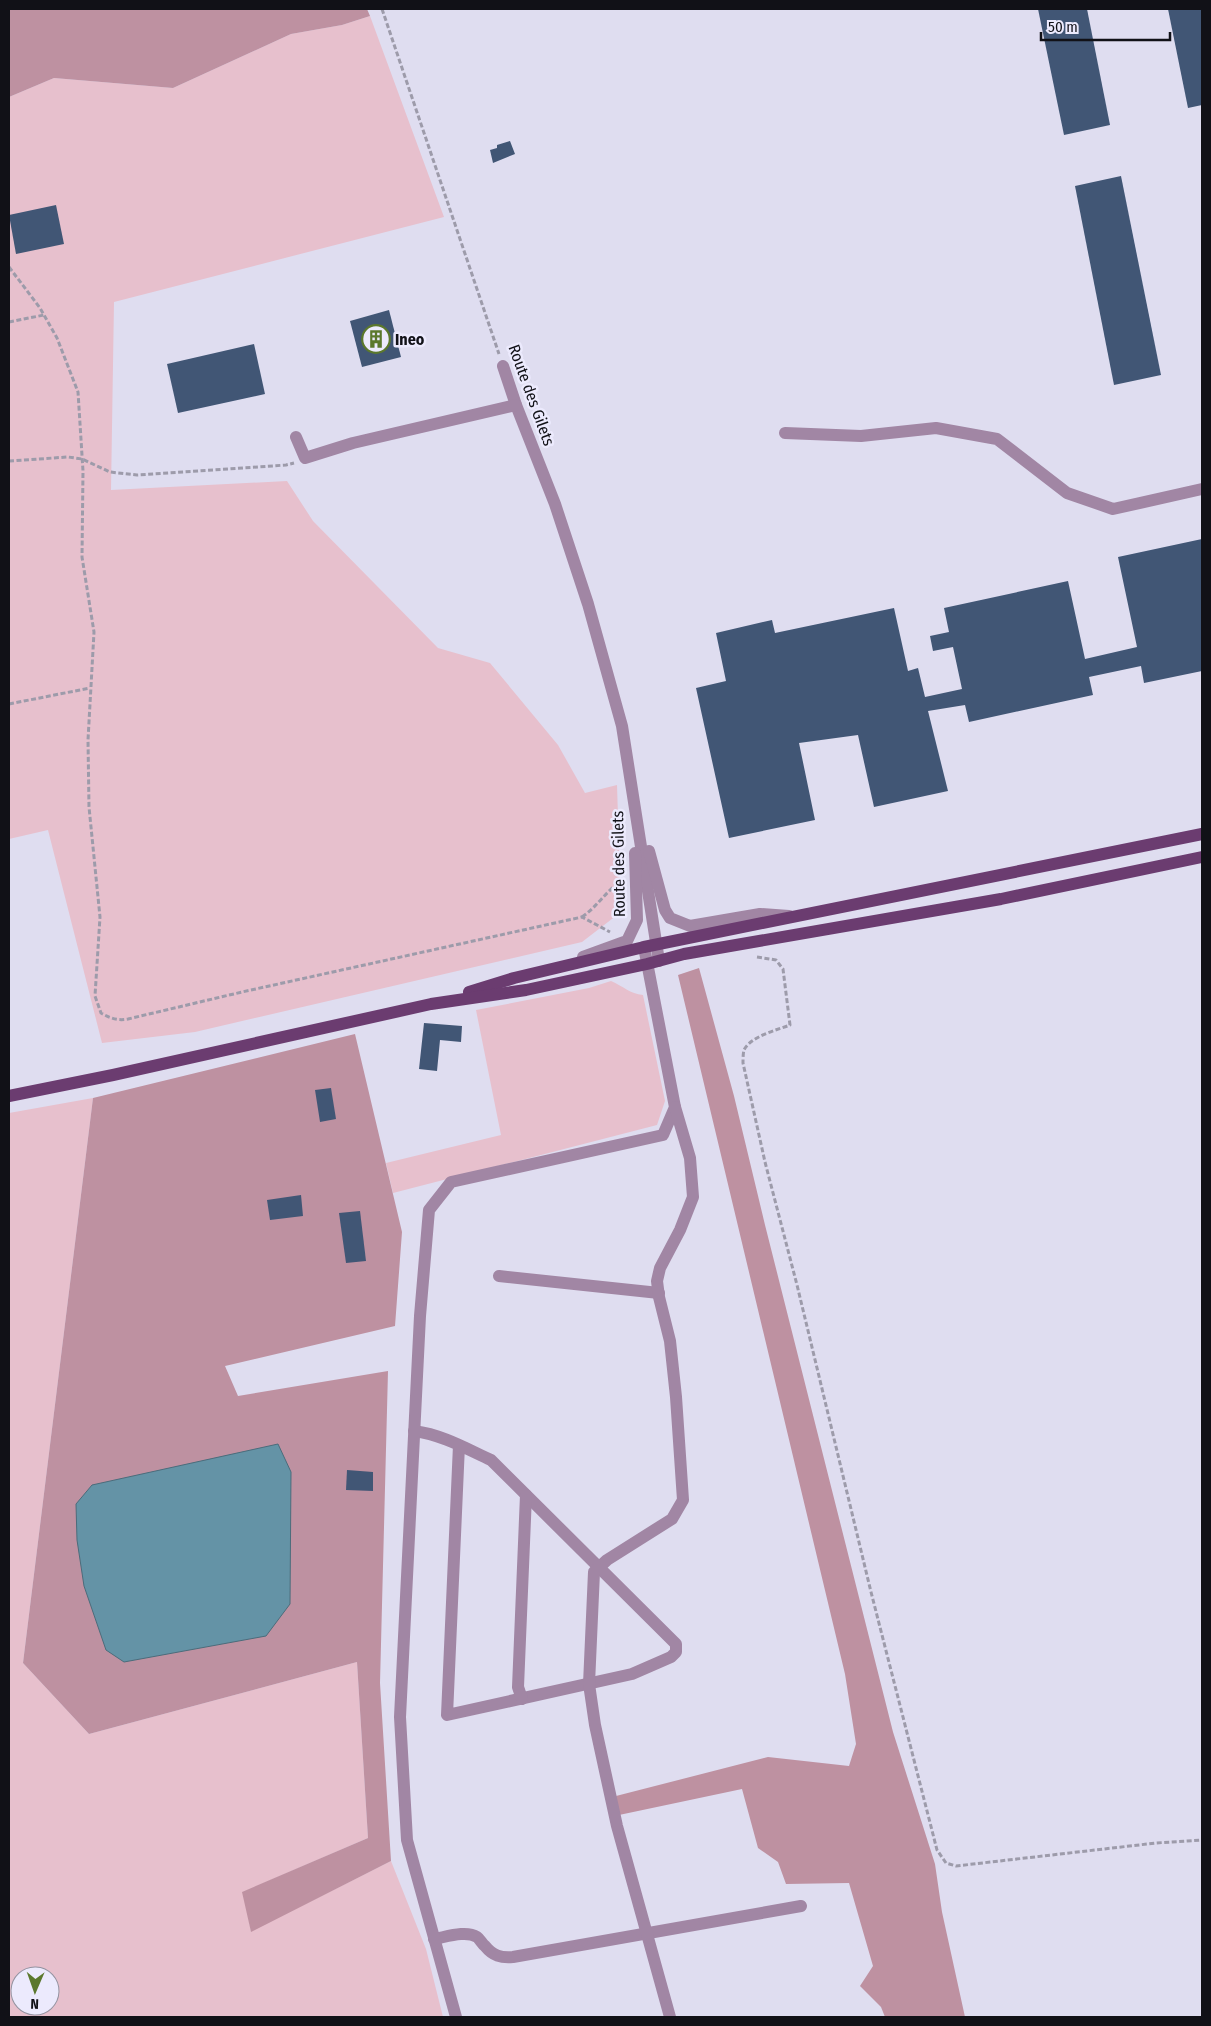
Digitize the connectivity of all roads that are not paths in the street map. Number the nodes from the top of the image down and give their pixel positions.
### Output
1 (503, 366) road end
2 (516, 405) junction
3 (785, 433) dead end
4 (296, 437) dead end
5 (1202, 489) edge
6 (633, 798) junction
7 (1202, 834) edge
8 (1202, 857) edge
9 (798, 916) junction
10 (650, 946) junction
11 (653, 962) junction
12 (554, 968) junction
13 (430, 1004) junction
14 (9, 1096) edge
15 (675, 1107) junction
16 (498, 1276) dead end
17 (658, 1293) junction
18 (414, 1431) junction
19 (459, 1445) junction
20 (526, 1495) junction
21 (599, 1567) junction
22 (589, 1684) junction
23 (522, 1699) junction
24 (801, 1906) dead end
25 (646, 1933) junction
26 (434, 1939) junction
27 (456, 2017) edge
28 (670, 2017) edge

1 - 2 street, Route des Gilets
2 - 4 street
2 - 6 street, Route des Gilets
3 - 5 street
6 - 9 street, Route des Gilets
6 - 10 street, Route des Gilets
6 - 12 street, Route des Gilets
7 - 9 main road
8 - 11 main road
9 - 10 main road
10 - 11 street, Route des Gilets
10 - 12 main road
11 - 13 main road
11 - 15 street, Route des Gilets
12 - 13 main road
13 - 14 main road
15 - 17 street, Route des Gilets
15 - 18 street
16 - 17 street
17 - 21 street, Route des Gilets
18 - 19 street
18 - 26 street
19 - 20 street
19 - 23 street
20 - 21 street
20 - 23 street
21 - 22 street
21 - 22 street
22 - 23 street
22 - 25 street
24 - 25 street
25 - 26 street
25 - 28 street
26 - 27 street

